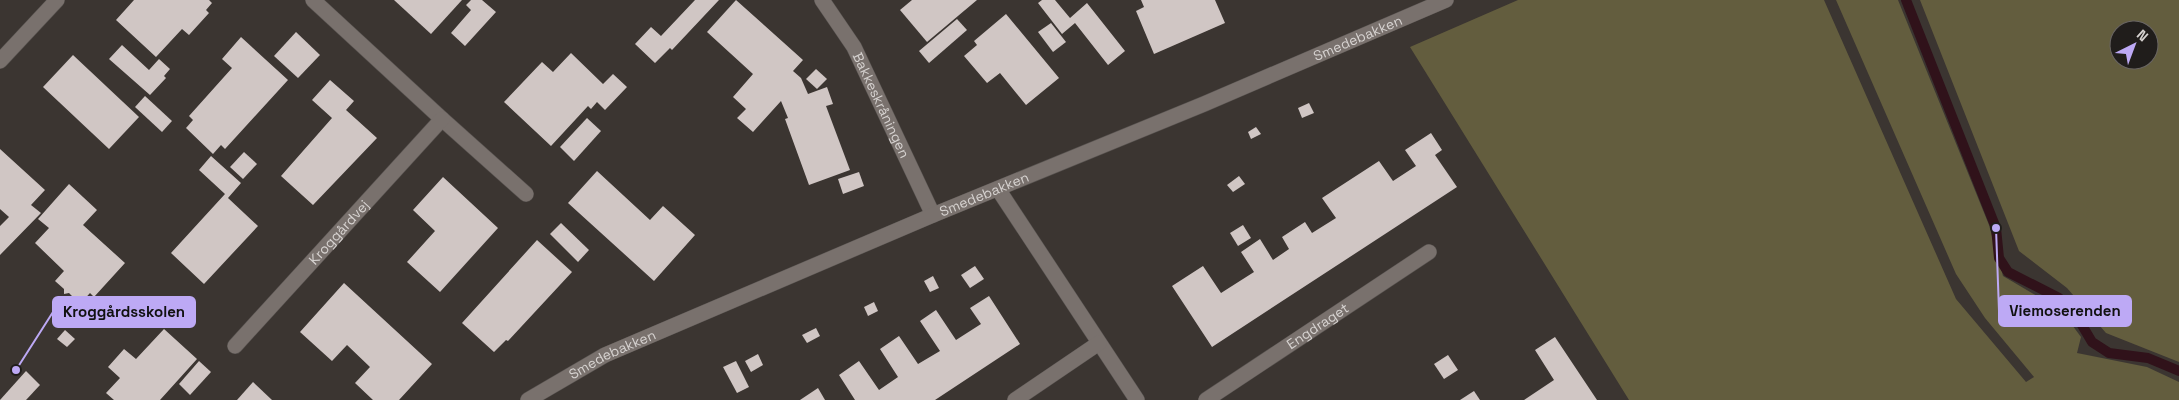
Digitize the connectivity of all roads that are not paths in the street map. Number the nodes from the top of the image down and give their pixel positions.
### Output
1 (57, 0) edge
2 (313, 0) edge
3 (822, 0) edge
4 (1446, 0) edge
5 (0, 61) edge
6 (442, 119) junction
7 (998, 189) junction
8 (526, 194) dead end
9 (933, 215) junction
10 (1429, 252) dead end
11 (1099, 343) junction
12 (235, 346) dead end
13 (528, 400) edge
14 (1015, 400) edge
15 (1137, 400) edge
16 (1206, 400) edge

1 - 5 street
2 - 6 street
3 - 9 street, Bakkeskråningen
4 - 7 street, Smedebakken
6 - 8 street
6 - 12 street, Kroggårdvej
7 - 9 street, Smedebakken
7 - 11 street
9 - 13 street, Smedebakken
10 - 16 street, Engdraget
11 - 14 street
11 - 15 street

